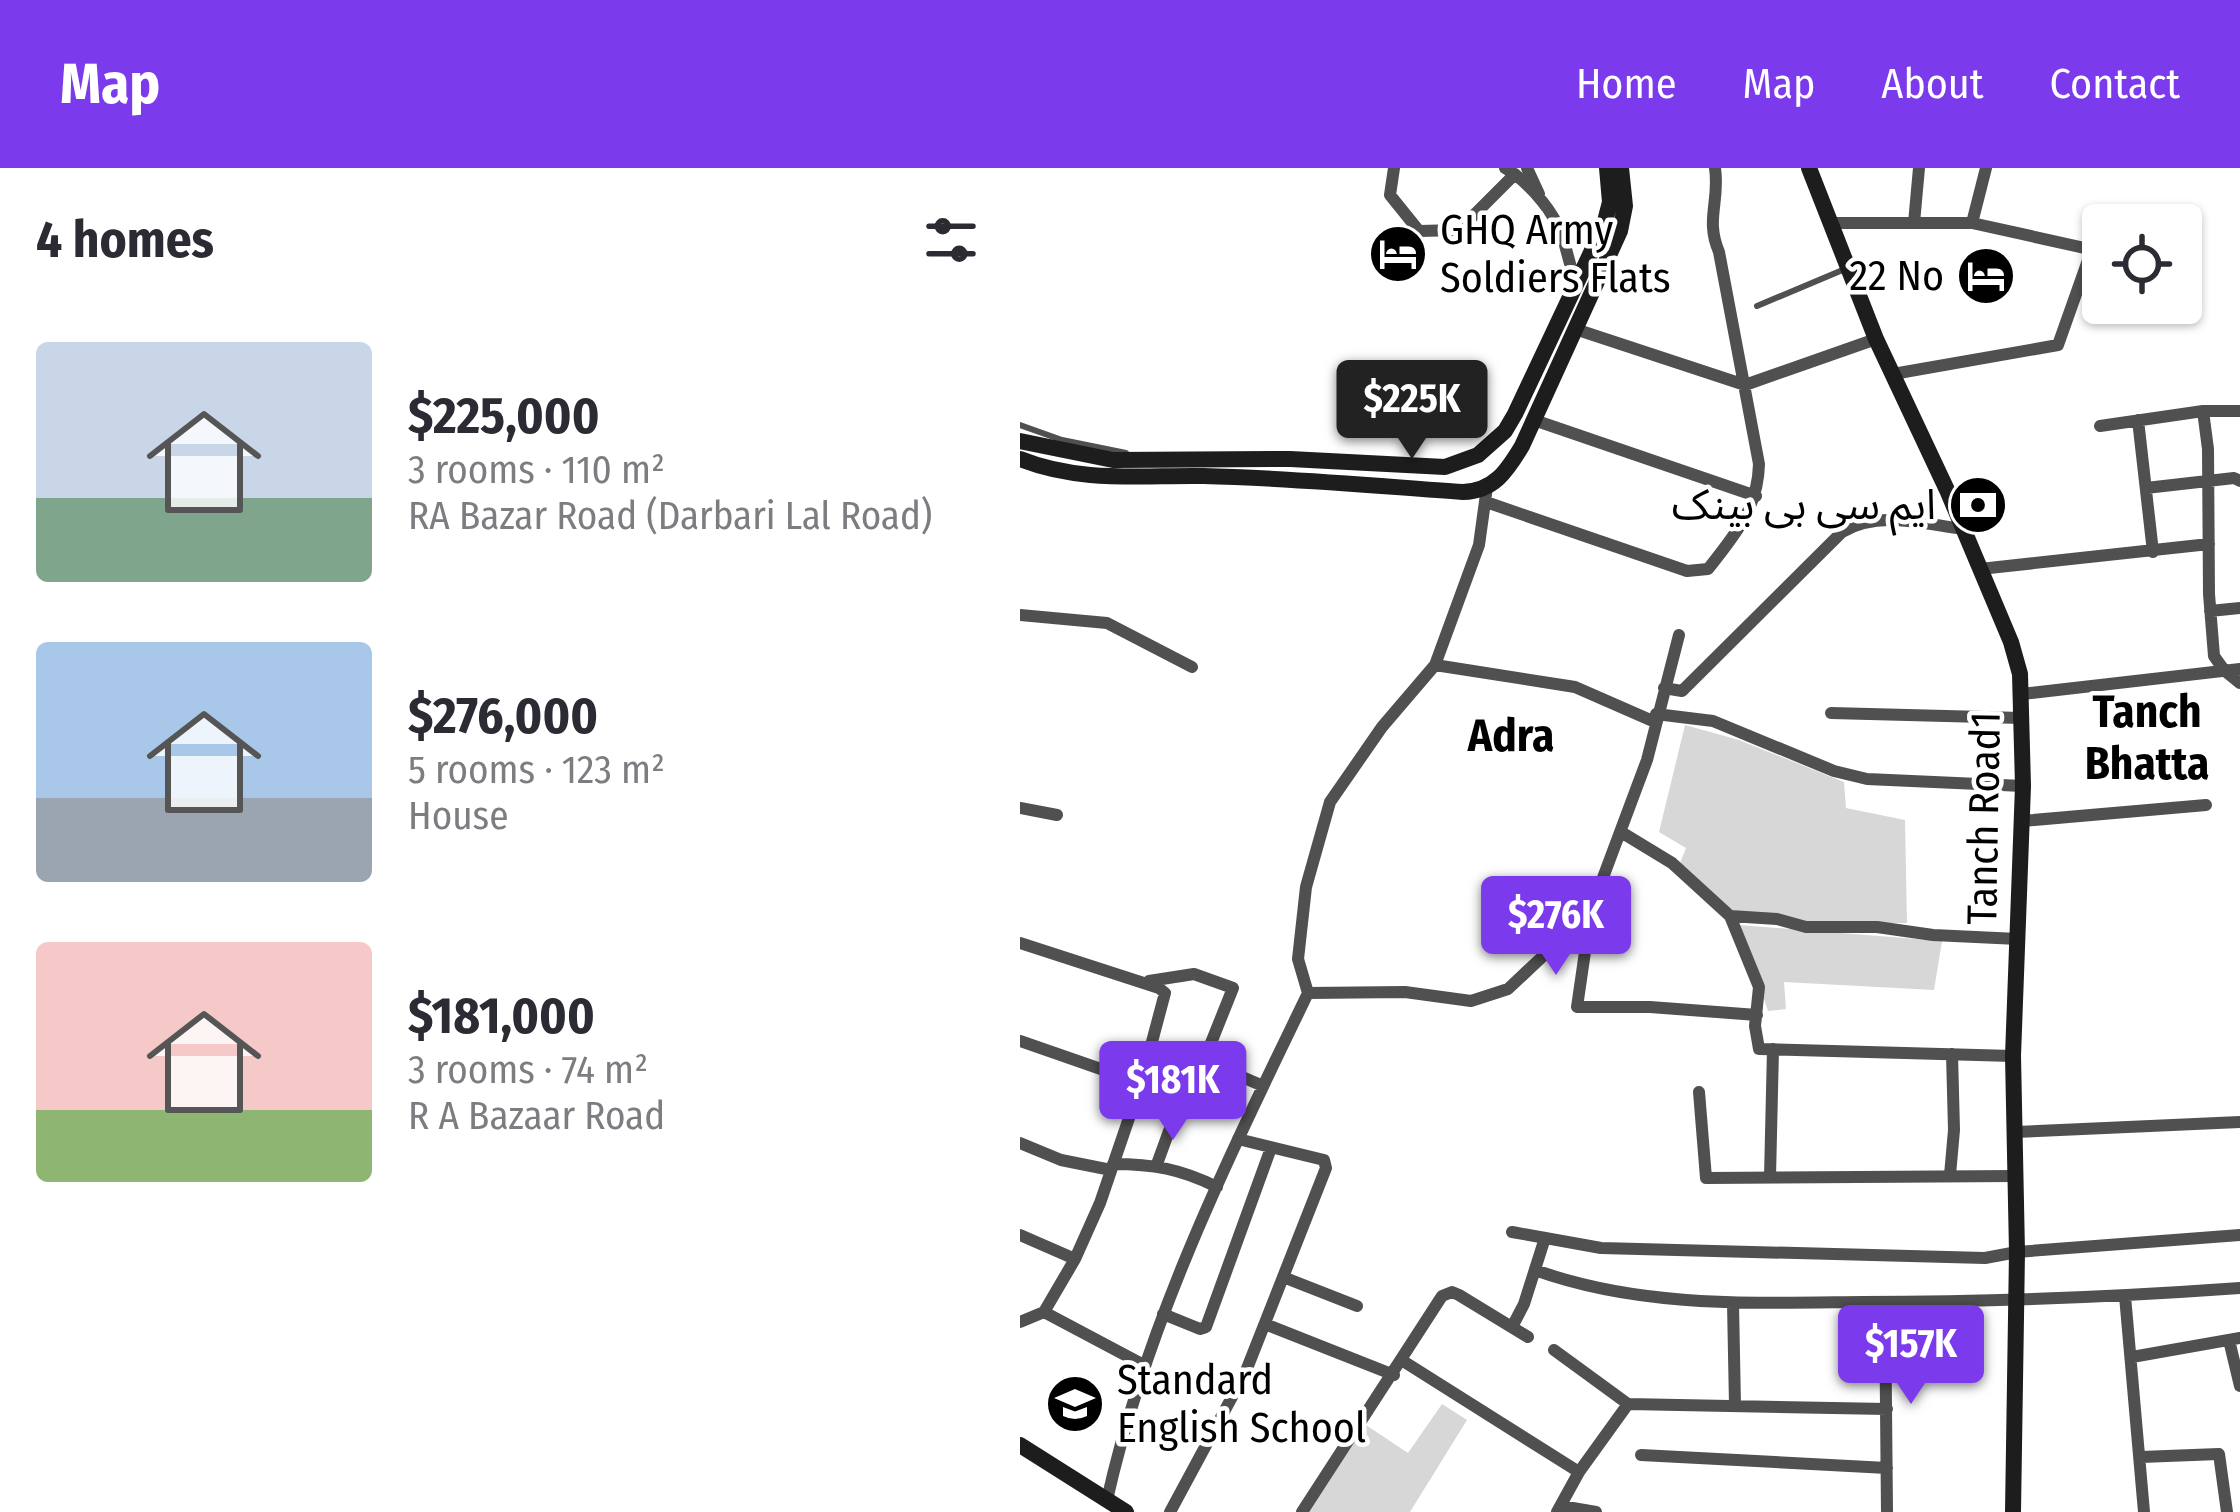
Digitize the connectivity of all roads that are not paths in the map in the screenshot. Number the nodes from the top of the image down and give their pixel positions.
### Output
1 (1394, 168) edge
2 (1606, 168) edge
3 (1621, 168) edge
4 (1715, 168) edge
5 (1809, 168) edge
6 (1919, 168) edge
7 (1986, 168) edge
8 (1515, 170) edge
9 (1831, 223) junction
10 (1913, 223) junction
11 (1972, 223) junction
12 (2082, 247) edge
13 (1849, 268) junction
14 (1577, 284) junction
15 (2082, 288) edge
16 (1757, 306) dead end
17 (1575, 329) junction
18 (1876, 339) junction
19 (1893, 374) junction
20 (1745, 385) junction
21 (2203, 411) junction
22 (2240, 411) edge
23 (1534, 420) junction
24 (2138, 420) junction
25 (1020, 425) edge
26 (2100, 426) dead end
27 (1020, 441) edge
28 (1020, 459) edge
29 (1153, 459) junction
30 (2208, 480) junction
31 (2240, 481) edge
32 (2146, 488) junction
33 (1487, 495) junction
34 (1756, 496) junction
35 (1964, 529) junction
36 (2209, 544) junction
37 (2153, 552) junction
38 (1980, 569) junction
39 (2240, 608) edge
40 (2210, 611) junction
41 (1020, 615) edge
42 (1679, 635) dead end
43 (1435, 665) junction
44 (1192, 667) dead end
45 (2240, 669) edge
46 (2224, 670) junction
47 (2240, 682) edge
48 (1664, 688) junction
49 (2022, 694) junction
50 (1831, 713) dead end
51 (1656, 718) junction
52 (2022, 718) junction
53 (2023, 786) junction
54 (2206, 805) dead end
55 (1020, 808) edge
56 (1057, 815) dead end
57 (2022, 821) junction
58 (1621, 832) junction
59 (1730, 916) junction
60 (1568, 928) junction
61 (2018, 938) junction
62 (1020, 944) edge
63 (1142, 982) junction
64 (1308, 993) junction
65 (1757, 1015) junction
66 (1020, 1041) edge
67 (1773, 1049) junction
68 (1952, 1054) junction
69 (2013, 1056) junction
70 (1205, 1058) junction
71 (1141, 1083) junction
72 (1263, 1086) junction
73 (1699, 1092) dead end
74 (2240, 1122) edge
75 (2015, 1132) junction
76 (1238, 1139) junction
77 (1020, 1143) edge
78 (1271, 1148) junction
79 (1157, 1164) junction
80 (1112, 1167) junction
81 (1950, 1175) junction
82 (2016, 1176) junction
83 (1770, 1177) junction
84 (1217, 1187) junction
85 (1512, 1232) dead end
86 (1020, 1235) edge
87 (2240, 1235) edge
88 (1544, 1241) junction
89 (2017, 1252) junction
90 (1075, 1259) junction
91 (1535, 1270) junction
92 (1283, 1277) junction
93 (2240, 1288) edge
94 (2125, 1296) junction
95 (1885, 1302) junction
96 (2016, 1302) junction
97 (1733, 1303) junction
98 (1358, 1306) dead end
99 (1044, 1312) junction
100 (1163, 1314) junction
101 (1265, 1324) junction
102 (1022, 1326) edge
103 (1512, 1327) junction
104 (1528, 1336) dead end
105 (2235, 1339) edge
106 (1554, 1350) dead end
107 (2132, 1358) junction
108 (1403, 1361) junction
109 (1142, 1364) junction
110 (1394, 1375) junction
111 (2240, 1387) edge
112 (1628, 1404) junction
113 (1736, 1406) junction
114 (1887, 1409) junction
115 (1020, 1444) edge
116 (1641, 1455) dead end
117 (2141, 1457) junction
118 (1887, 1468) junction
119 (1579, 1472) junction
120 (1108, 1500) junction
121 (1559, 1509) edge
122 (1126, 1512) edge
123 (1170, 1512) edge
124 (1302, 1512) edge
125 (1596, 1512) edge
126 (1887, 1512) edge
127 (2013, 1512) edge
128 (2144, 1512) edge
129 (2227, 1512) edge

1 - 8 street
2 - 14 main road
3 - 17 main road
4 - 20 street
5 - 9 main road, Tanch Road1
6 - 10 street
7 - 11 street
8 - 14 street
9 - 10 street
9 - 13 main road, Tanch Road1
10 - 11 street
11 - 12 street
13 - 16 lane
13 - 18 main road, Tanch Road1
14 - 29 main road
15 - 19 street
17 - 20 street
17 - 23 main road
18 - 19 main road, Tanch Road1
18 - 20 street
19 - 35 main road, Tanch Road1
20 - 34 street
21 - 22 street
21 - 24 street
21 - 30 street
23 - 33 main road
23 - 34 street
24 - 26 street
24 - 32 street
25 - 29 lane
27 - 29 main road
28 - 33 main road
30 - 31 street
30 - 32 street
30 - 36 street
32 - 37 street
33 - 34 street
33 - 43 street
35 - 38 main road, Tanch Road1
35 - 48 street
36 - 37 street
36 - 40 street
37 - 38 street
38 - 49 main road, Tanch Road1
39 - 40 street
40 - 46 street
41 - 44 street
42 - 48 street
43 - 51 street
43 - 64 street
45 - 46 street
46 - 47 street
46 - 49 street
48 - 51 street
49 - 52 main road, Tanch Road1
50 - 52 street
51 - 53 street
51 - 58 street
52 - 53 main road, Tanch Road1
53 - 57 main road, Tanch Road1
54 - 57 street
55 - 56 street
57 - 61 main road, Tanch Road1
58 - 59 street
58 - 60 street
59 - 61 street
59 - 65 street
60 - 64 street
60 - 65 street
61 - 69 main road, Tanch Road1
62 - 63 street
63 - 70 street
63 - 71 street
64 - 72 street
65 - 67 street
66 - 71 street
67 - 68 street
67 - 83 street
68 - 69 street
68 - 81 street
69 - 75 main road, Tanch Road1
70 - 72 street
70 - 79 street
71 - 80 street
72 - 76 street
73 - 83 street
74 - 75 street
75 - 82 main road, Tanch Road1
76 - 78 street
76 - 84 street
77 - 80 street
78 - 92 street
78 - 100 street
79 - 80 street
79 - 84 street
80 - 90 street
81 - 82 street
81 - 83 street
82 - 89 main road, Tanch Road1
84 - 100 street
85 - 88 street
86 - 90 street
87 - 89 street
88 - 89 street
88 - 91 street
89 - 96 main road, Tanch Road1
90 - 99 street
91 - 97 street
91 - 103 street
92 - 98 street
92 - 101 street
93 - 94 street
94 - 96 street
94 - 107 street
95 - 96 street
95 - 97 street
95 - 114 street
96 - 127 main road, Tanch Road1
97 - 113 street
99 - 102 street
99 - 109 street
100 - 109 street
101 - 110 street
101 - 123 street
103 - 104 street
103 - 108 street
105 - 107 street
105 - 111 street
106 - 112 street
107 - 117 street
108 - 110 street
108 - 119 street
109 - 120 street
110 - 124 street
112 - 113 street
112 - 119 street
113 - 114 street
114 - 118 street
115 - 120 main road
116 - 118 street
117 - 128 street
117 - 129 street
118 - 126 street
119 - 121 street
120 - 122 main road
121 - 125 street

